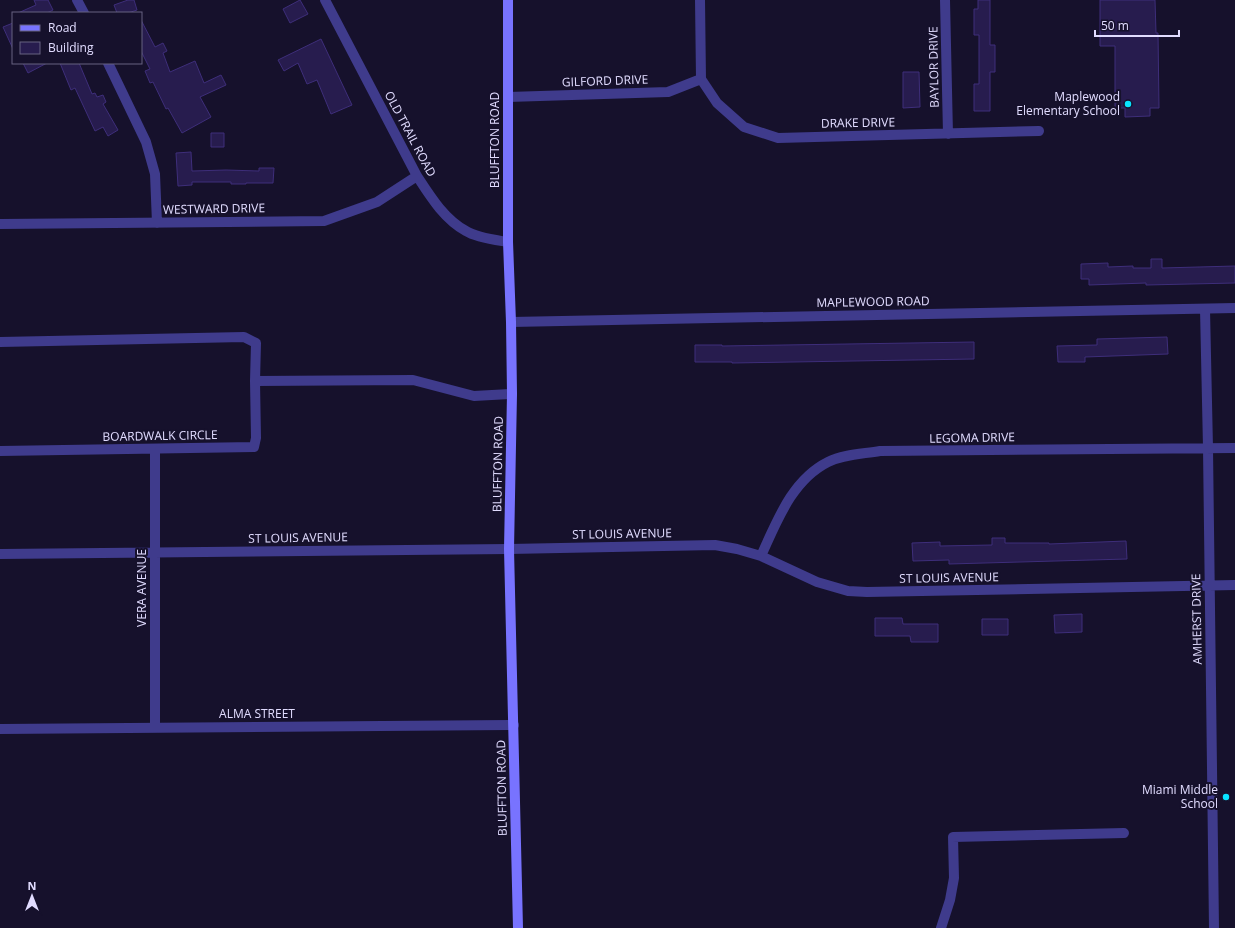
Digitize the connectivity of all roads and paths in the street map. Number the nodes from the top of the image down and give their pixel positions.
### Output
1 (77, 0) edge
2 (325, 0) edge
3 (508, 0) edge
4 (700, 0) edge
5 (945, 0) edge
6 (83, 12) edge
7 (108, 64) edge
8 (702, 80) junction
9 (508, 96) junction
10 (1039, 132) dead end
11 (948, 134) junction
12 (417, 176) junction
13 (157, 223) junction
14 (0, 224) edge
15 (508, 242) junction
16 (1235, 308) edge
17 (1205, 309) junction
18 (511, 322) junction
19 (0, 342) edge
20 (255, 381) junction
21 (512, 394) junction
22 (1208, 448) junction
23 (1235, 448) edge
24 (156, 449) junction
25 (0, 451) edge
26 (509, 549) junction
27 (155, 553) junction
28 (0, 554) edge
29 (761, 556) junction
30 (1235, 585) edge
31 (1209, 586) junction
32 (514, 725) junction
33 (155, 728) junction
34 (0, 729) edge
35 (1124, 833) dead end
36 (518, 928) edge
37 (941, 928) edge
38 (1214, 928) edge

1 - 6 street
2 - 12 street, OLD TRAIL ROAD
3 - 9 main road, BLUFFTON ROAD
4 - 8 street
5 - 11 street, BAYLOR DRIVE
7 - 13 street
8 - 9 street, GILFORD DRIVE
8 - 11 street, DRAKE DRIVE
9 - 15 main road, BLUFFTON ROAD
10 - 11 street, DRAKE DRIVE
12 - 13 street, WESTWARD DRIVE
12 - 15 street, OLD TRAIL ROAD
13 - 14 street, WESTWARD DRIVE
15 - 18 main road, BLUFFTON ROAD
16 - 17 street, MAPLEWOOD ROAD
17 - 18 street, MAPLEWOOD ROAD
17 - 22 street, AMHERST DRIVE
18 - 21 main road, BLUFFTON ROAD
19 - 20 street, BOARDWALK CIRCLE
20 - 21 street
20 - 24 street, BOARDWALK CIRCLE
21 - 26 main road, BLUFFTON ROAD
22 - 23 street, LEGOMA DRIVE
22 - 29 street, LEGOMA DRIVE
22 - 31 street, AMHERST DRIVE
24 - 25 street, BOARDWALK CIRCLE
24 - 27 street, VERA AVENUE
26 - 27 street, ST LOUIS AVENUE
26 - 29 street, ST LOUIS AVENUE
26 - 32 main road, BLUFFTON ROAD
27 - 28 street, ST LOUIS AVENUE
27 - 33 street, VERA AVENUE
29 - 31 street, ST LOUIS AVENUE
30 - 31 street, ST LOUIS AVENUE
31 - 38 street, AMHERST DRIVE
32 - 33 street, ALMA STREET
32 - 36 main road, BLUFFTON ROAD
33 - 34 street, ALMA STREET
35 - 37 street

